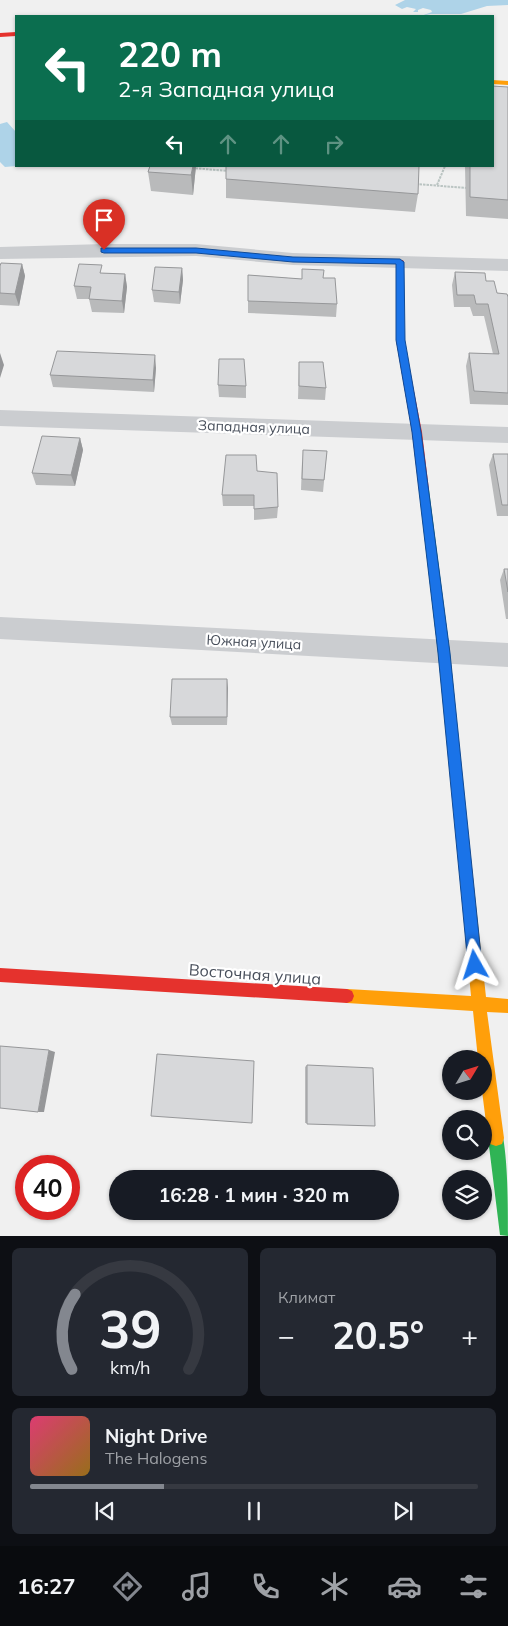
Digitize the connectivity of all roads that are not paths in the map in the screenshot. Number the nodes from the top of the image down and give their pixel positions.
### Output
1 (15, 34) edge
2 (0, 35) edge
3 (494, 82) edge
4 (508, 83) edge
5 (0, 253) edge
6 (400, 262) junction
7 (508, 265) edge
8 (0, 418) edge
9 (417, 432) junction
10 (508, 435) edge
11 (0, 628) edge
12 (444, 653) junction
13 (508, 655) edge
14 (0, 975) edge
15 (479, 1004) junction
16 (508, 1006) edge
17 (508, 1235) edge

1 - 2 street
3 - 4 street
5 - 6 street
6 - 7 street
6 - 9 street
8 - 9 street, Западная улица
9 - 10 street, Западная улица
9 - 12 street
11 - 12 street, Южная улица
12 - 13 street, Южная улица
12 - 15 street
14 - 15 street, Восточная улица
15 - 16 street, Восточная улица
15 - 17 street

